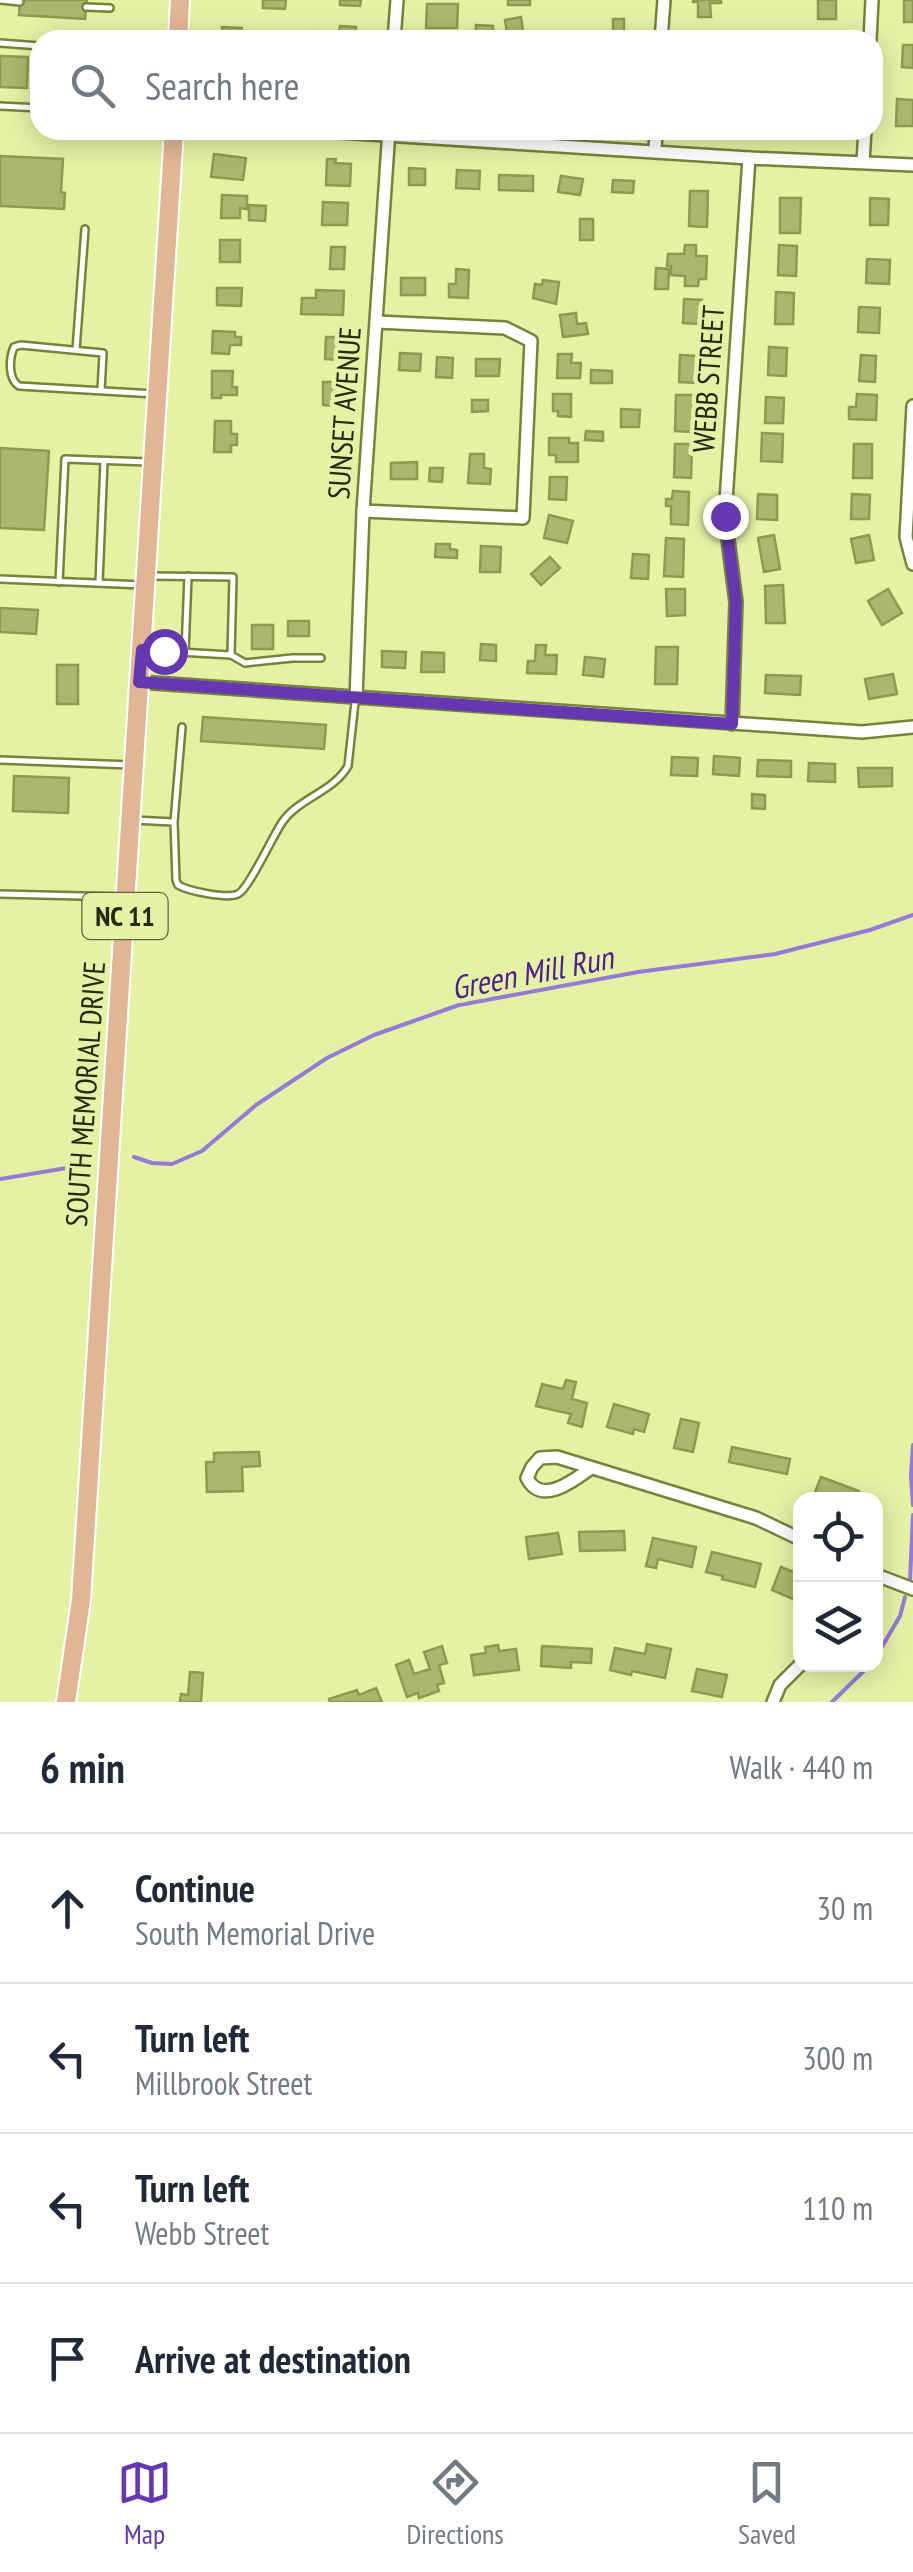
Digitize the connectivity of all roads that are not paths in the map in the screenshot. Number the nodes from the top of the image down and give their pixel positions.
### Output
1 (0, 0) edge
2 (180, 0) edge
3 (397, 0) edge
4 (664, 0) edge
5 (872, 0) edge
6 (20, 2) edge
7 (86, 8) dead end
8 (110, 8) dead end
9 (178, 30) edge
10 (395, 30) edge
11 (662, 30) edge
12 (870, 30) edge
13 (0, 43) edge
14 (30, 45) edge
15 (0, 106) edge
16 (30, 108) edge
17 (173, 140) edge
18 (388, 140) edge
19 (492, 140) edge
20 (656, 140) edge
21 (864, 140) edge
22 (655, 151) junction
23 (749, 158) junction
24 (863, 162) junction
25 (913, 165) edge
26 (86, 229) dead end
27 (376, 322) junction
28 (76, 350) junction
29 (102, 391) junction
30 (156, 394) junction
31 (913, 406) edge
32 (104, 460) junction
33 (154, 462) junction
34 (362, 510) junction
35 (913, 564) edge
36 (188, 576) junction
37 (0, 578) edge
38 (146, 580) junction
39 (59, 582) junction
40 (98, 583) junction
41 (142, 650) junction
42 (185, 652) junction
43 (231, 655) junction
44 (321, 658) dead end
45 (139, 682) junction
46 (356, 699) junction
47 (732, 724) junction
48 (913, 727) edge
49 (182, 728) dead end
50 (0, 760) edge
51 (134, 765) junction
52 (131, 820) junction
53 (174, 822) junction
54 (0, 894) edge
55 (126, 897) junction
56 (591, 1468) junction
57 (793, 1536) edge
58 (883, 1578) edge
59 (913, 1589) edge
60 (793, 1672) edge
61 (66, 1702) edge
62 (773, 1702) edge

1 - 6 lane
2 - 9 main road
3 - 10 street
4 - 11 street
5 - 12 street
7 - 8 lane
13 - 14 lane
15 - 16 lane
17 - 30 main road, SOUTH MEMORIAL DRIVE / NC 11
18 - 27 street, SUNSET AVENUE
19 - 22 street
20 - 22 street
21 - 24 street
22 - 23 street
23 - 24 street
23 - 47 street, WEBB STREET
24 - 25 street
26 - 28 lane
27 - 34 street, SUNSET AVENUE
27 - 34 street
28 - 29 lane
28 - 29 lane
29 - 30 lane
30 - 33 main road, SOUTH MEMORIAL DRIVE / NC 11
31 - 35 street
32 - 33 lane
32 - 39 lane
32 - 40 lane
33 - 38 main road, SOUTH MEMORIAL DRIVE / NC 11
34 - 46 street, SUNSET AVENUE
36 - 38 lane
36 - 42 lane
36 - 43 lane
37 - 39 lane
38 - 40 lane
38 - 41 main road, SOUTH MEMORIAL DRIVE / NC 11
39 - 40 lane
41 - 42 lane
41 - 45 main road, SOUTH MEMORIAL DRIVE / NC 11
42 - 43 lane
43 - 44 lane
45 - 46 street
45 - 51 main road, SOUTH MEMORIAL DRIVE / NC 11
46 - 47 street
46 - 53 lane
47 - 48 street
49 - 53 lane
50 - 51 lane
51 - 52 main road, SOUTH MEMORIAL DRIVE / NC 11
52 - 53 lane
52 - 55 main road, SOUTH MEMORIAL DRIVE / NC 11
54 - 55 lane
55 - 61 main road, SOUTH MEMORIAL DRIVE / NC 11
56 - 56 street
56 - 57 street
58 - 59 street
60 - 62 street

